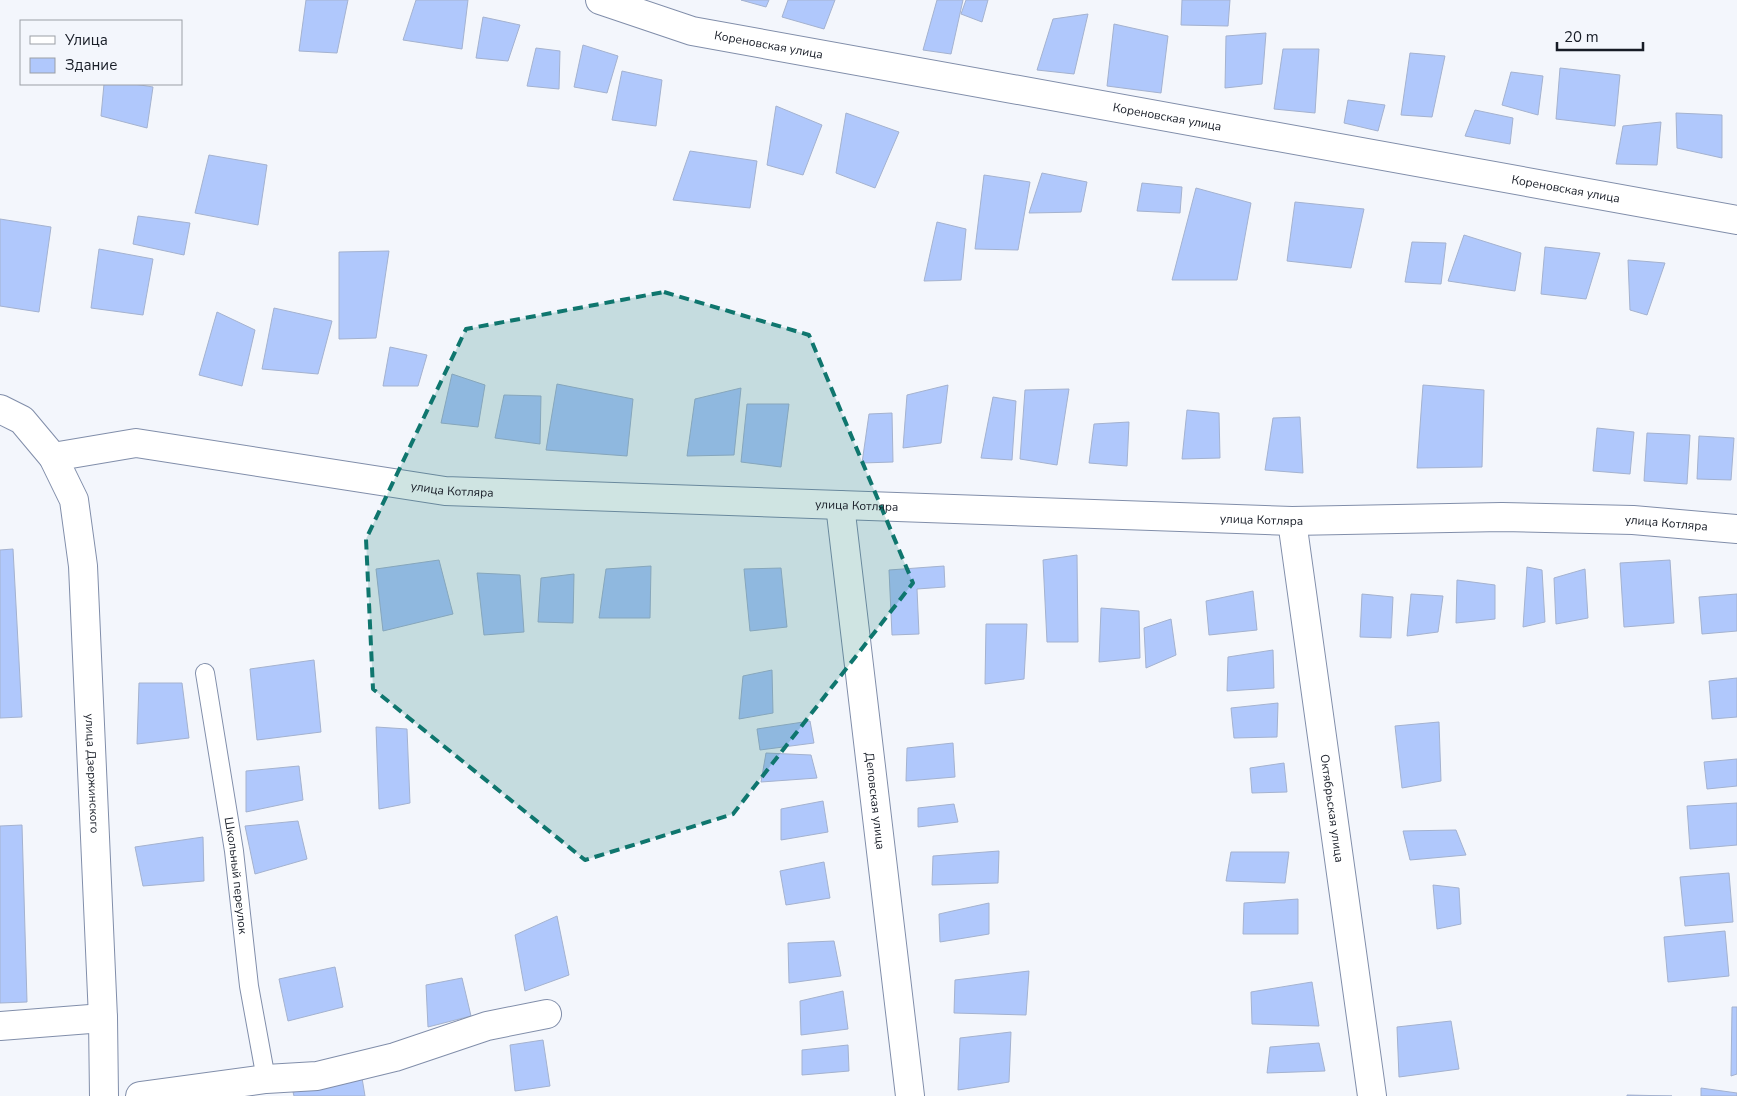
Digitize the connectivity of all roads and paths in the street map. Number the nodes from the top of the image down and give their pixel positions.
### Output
1 (600, 0) edge
2 (1737, 220) edge
3 (0, 409) edge
4 (53, 457) junction
5 (840, 505) junction
6 (1292, 521) junction
7 (1737, 529) edge
8 (205, 673) dead end
9 (547, 1014) dead end
10 (103, 1018) junction
11 (0, 1026) edge
12 (268, 1088) edge
13 (104, 1096) edge
14 (140, 1096) edge
15 (910, 1096) edge
16 (1372, 1096) edge

1 - 2 street, Кореновская улица
3 - 4 street
4 - 5 street, улица Котляра
4 - 10 street, улица Дзержинского
5 - 6 street, улица Котляра
5 - 15 street, Деповская улица
6 - 7 street, улица Котляра
6 - 16 street, Октябрьская улица
8 - 12 lane, Школьный переулок
9 - 12 street
10 - 11 street
10 - 13 street, улица Дзержинского
12 - 14 street

